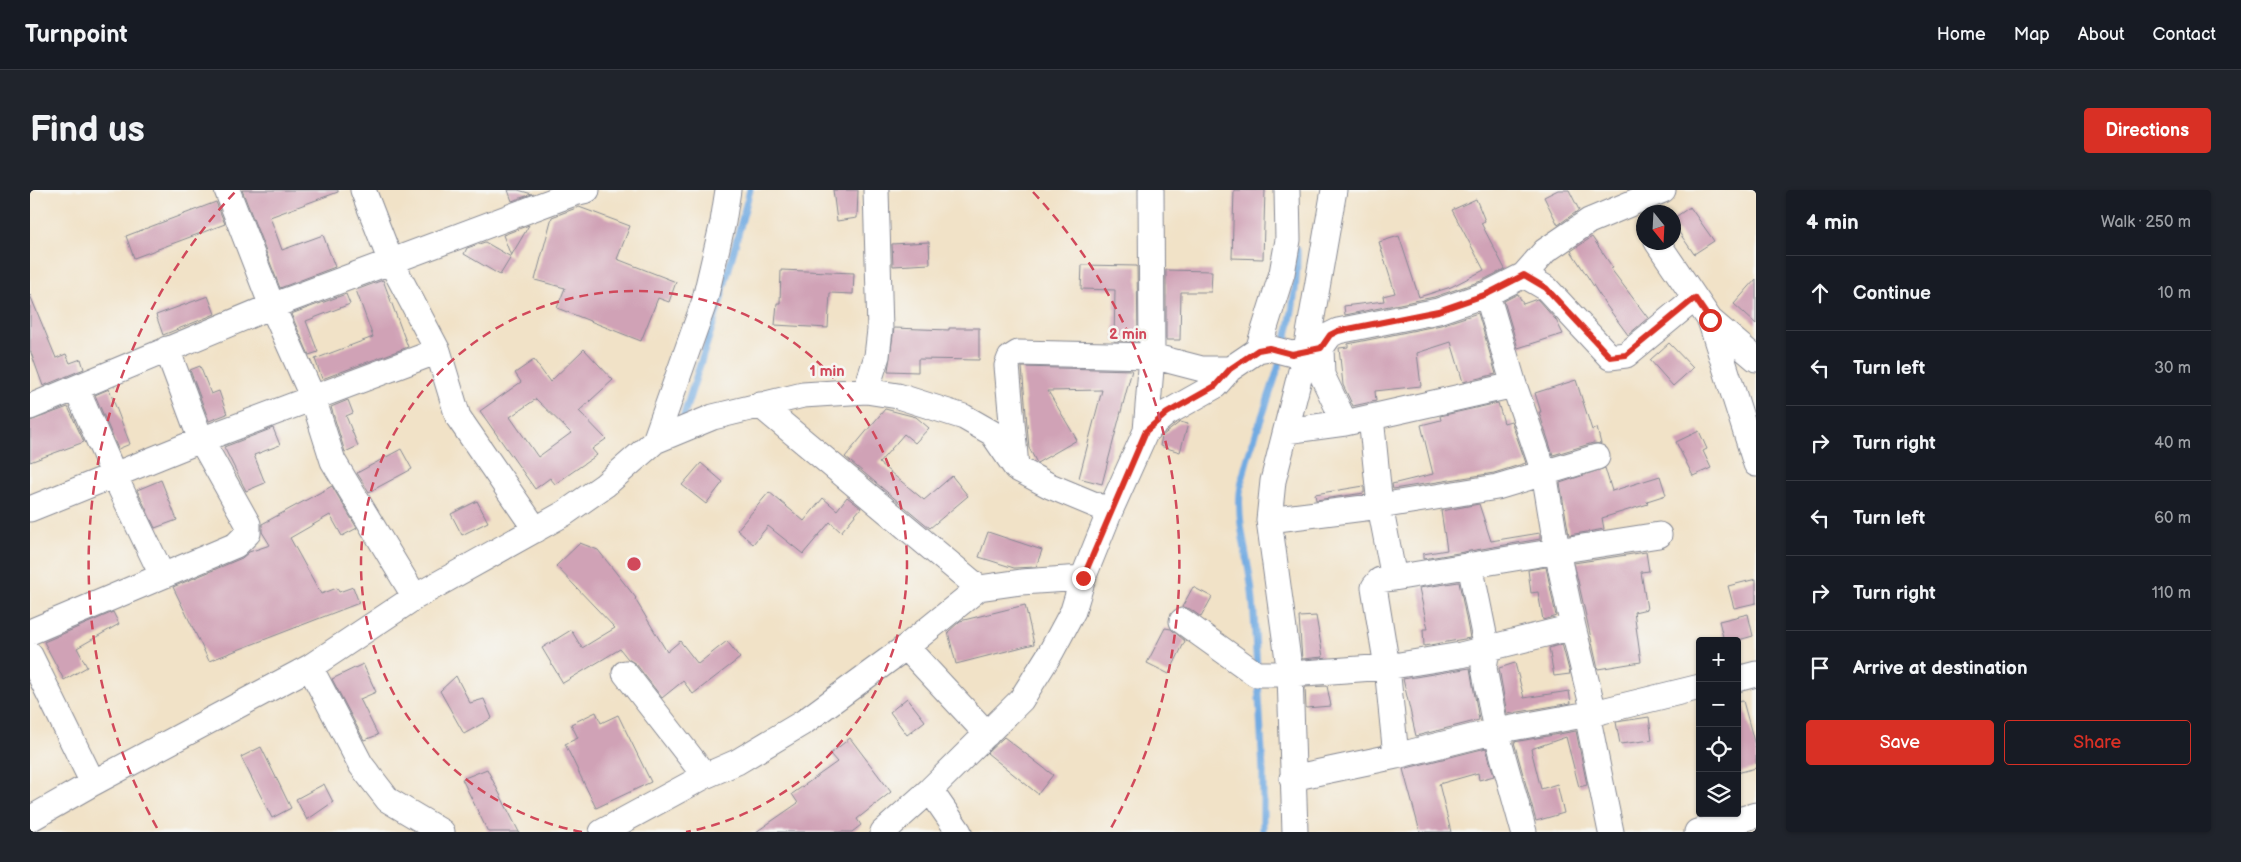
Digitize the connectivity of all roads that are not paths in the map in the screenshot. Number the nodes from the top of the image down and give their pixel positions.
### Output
1 (227, 190) edge
2 (363, 190) edge
3 (587, 190) edge
4 (728, 190) edge
5 (876, 190) edge
6 (1151, 190) edge
7 (1287, 190) edge
8 (1334, 190) edge
9 (1663, 190) edge
10 (1633, 206) edge
11 (1662, 250) edge
12 (391, 262) junction
13 (1524, 275) junction
14 (1487, 294) junction
15 (1695, 298) junction
16 (272, 306) junction
17 (1710, 320) junction
18 (167, 349) junction
19 (1289, 350) junction
20 (438, 351) junction
21 (1152, 356) junction
22 (1756, 359) edge
23 (1230, 369) junction
24 (1514, 385) junction
25 (76, 388) junction
26 (866, 391) junction
27 (313, 398) junction
28 (760, 406) junction
29 (30, 407) edge
30 (1371, 417) junction
31 (1346, 423) junction
32 (1146, 431) junction
33 (1286, 431) junction
34 (201, 440) junction
35 (655, 441) junction
36 (1597, 457) dead end
37 (1756, 464) edge
38 (1016, 468) junction
39 (1544, 472) junction
40 (114, 475) junction
41 (1380, 506) junction
42 (30, 509) edge
43 (1110, 511) junction
44 (1269, 520) junction
45 (536, 530) junction
46 (1659, 535) dead end
47 (1557, 551) junction
48 (1470, 565) junction
49 (162, 575) junction
50 (1083, 578) junction
51 (1394, 578) junction
52 (979, 588) junction
53 (415, 598) junction
54 (1182, 621) dead end
55 (1573, 627) junction
56 (30, 632) edge
57 (906, 647) junction
58 (1487, 649) junction
59 (30, 657) edge
60 (1386, 667) junction
61 (310, 668) junction
62 (625, 674) dead end
63 (1274, 674) junction
64 (1756, 674) edge
65 (1741, 677) edge
66 (1696, 689) edge
67 (1590, 713) junction
68 (1496, 731) junction
69 (987, 734) junction
70 (1396, 756) junction
71 (705, 776) junction
72 (1292, 778) junction
73 (93, 782) junction
74 (930, 790) junction
75 (1756, 814) edge
76 (30, 818) edge
77 (1705, 831) edge
78 (442, 832) edge
79 (602, 832) edge
80 (883, 832) edge
81 (959, 832) edge
82 (1295, 832) edge
83 (1524, 832) edge
84 (1610, 832) edge

1 - 16 street
2 - 12 street
3 - 12 street
4 - 35 street
5 - 26 street
6 - 21 street
7 - 19 street
8 - 19 street
9 - 10 street
10 - 13 street
11 - 15 street
12 - 16 street
12 - 20 street
13 - 14 street
13 - 15 street
14 - 19 street
14 - 24 street
15 - 17 street
16 - 18 street
16 - 27 street
17 - 22 street
17 - 37 street
18 - 25 street
18 - 34 street
19 - 23 street
19 - 31 street
19 - 33 street
20 - 27 street
20 - 45 street
21 - 23 street
21 - 32 street
21 - 38 street
23 - 32 street
24 - 30 street
24 - 39 street
25 - 29 street
25 - 40 street
26 - 28 street
26 - 38 street
27 - 34 street
27 - 53 street
28 - 35 street
28 - 52 street
30 - 31 street
30 - 41 street
31 - 33 street
32 - 43 street
33 - 44 street
34 - 40 street
34 - 49 street
35 - 45 street
36 - 39 street
38 - 43 street
39 - 41 street
39 - 47 street
40 - 42 street
40 - 49 street
41 - 44 street
41 - 51 street
43 - 50 street
44 - 63 street
45 - 53 street
46 - 47 street
47 - 48 street
47 - 55 street
48 - 51 street
48 - 58 street
49 - 56 street
50 - 52 street
50 - 69 street
51 - 60 street
52 - 57 street
53 - 61 street
54 - 63 street
55 - 58 street
55 - 67 street
57 - 69 street
57 - 71 street
58 - 60 street
58 - 68 street
59 - 73 street
60 - 63 street
60 - 70 street
61 - 73 street
61 - 78 street
62 - 71 street
63 - 72 street
64 - 65 street
66 - 67 street
67 - 68 street
67 - 84 street
68 - 70 street
68 - 83 street
69 - 74 street
70 - 72 street
71 - 79 street
72 - 82 street
73 - 76 street
74 - 80 street
74 - 81 street
75 - 77 street

